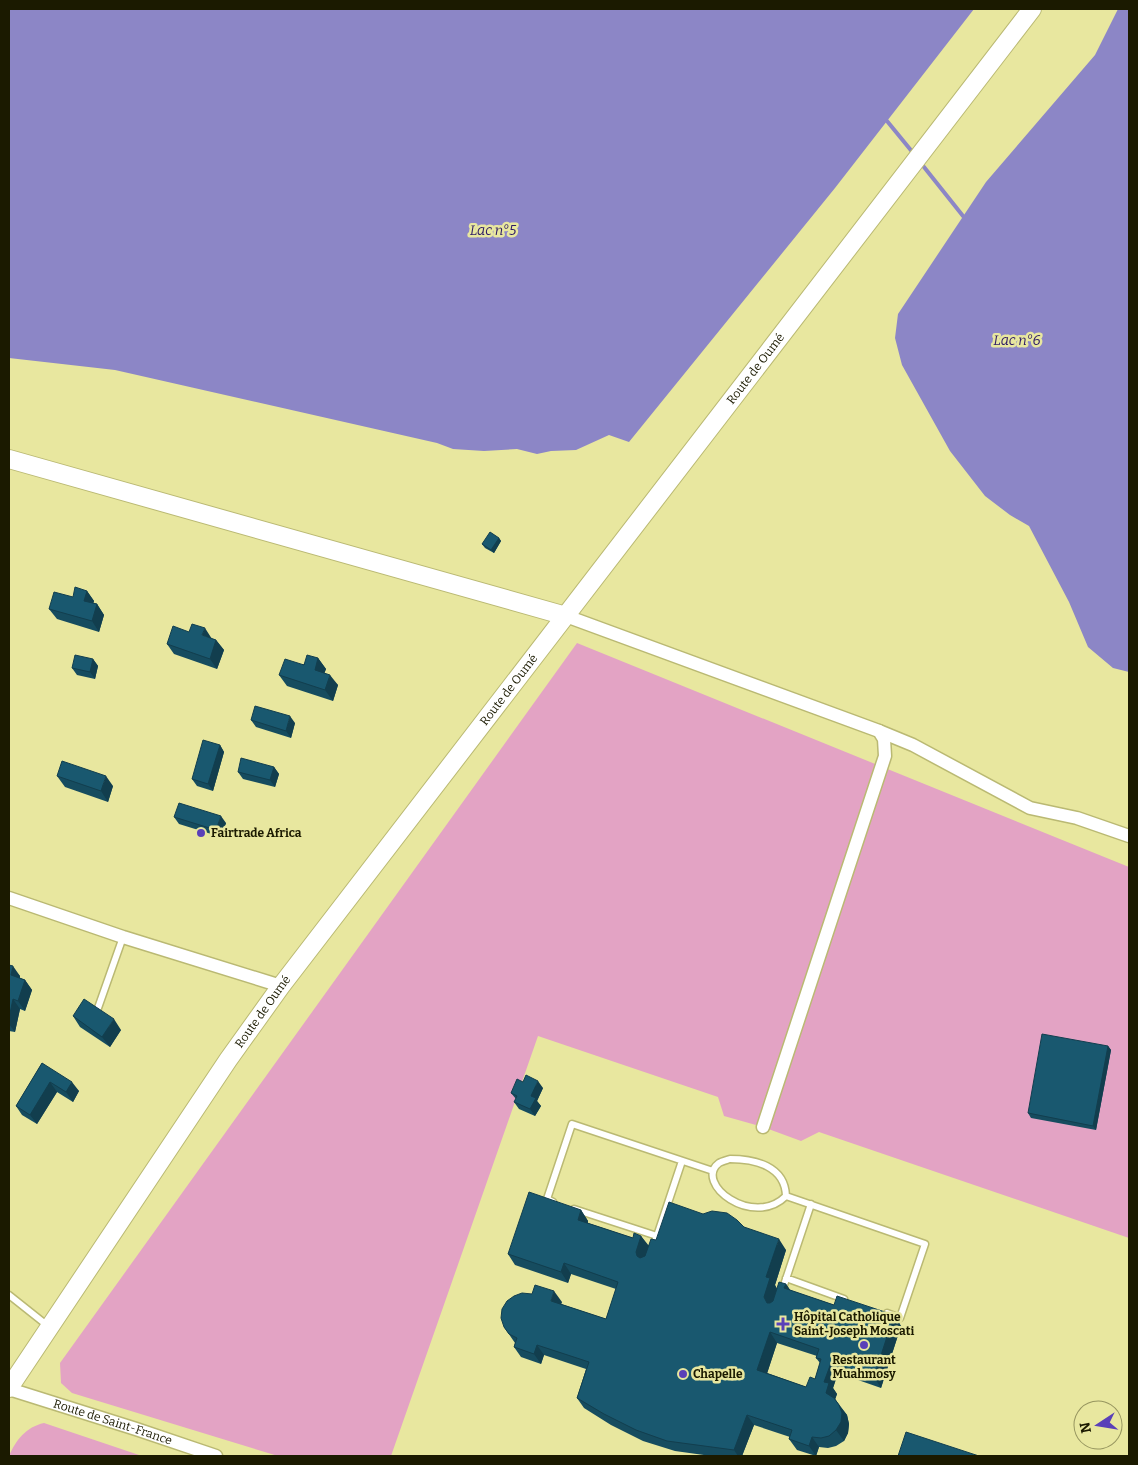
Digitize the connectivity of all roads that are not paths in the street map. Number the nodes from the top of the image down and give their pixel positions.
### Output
1 (1032, 9) edge
2 (9, 459) edge
3 (566, 616) junction
4 (879, 731) junction
5 (1129, 836) edge
6 (9, 898) edge
7 (123, 937) junction
8 (281, 986) junction
9 (98, 1008) edge
10 (763, 1127) dead end
11 (682, 1160) junction
12 (714, 1171) junction
13 (786, 1196) junction
14 (811, 1204) junction
15 (563, 1205) edge
16 (571, 1208) edge
17 (657, 1236) junction
18 (654, 1246) edge
19 (786, 1278) junction
20 (9, 1295) edge
21 (848, 1300) edge
22 (778, 1301) edge
23 (883, 1312) edge
24 (48, 1326) junction
25 (9, 1388) edge
26 (216, 1456) edge

1 - 3 main road, Route de Oumé
2 - 3 main road
3 - 4 street
3 - 8 main road, Route de Oumé
4 - 5 street
4 - 10 street
6 - 7 street
7 - 8 street
7 - 9 lane
8 - 24 main road, Route de Oumé
11 - 12 lane
11 - 15 lane
11 - 17 lane
12 - 13 lane
12 - 13 lane
13 - 14 lane
14 - 19 lane
14 - 23 lane
16 - 17 lane
17 - 18 lane
19 - 21 lane
19 - 22 lane
20 - 24 lane
24 - 25 main road, Route de Oumé
25 - 26 street, Route de Saint-France

